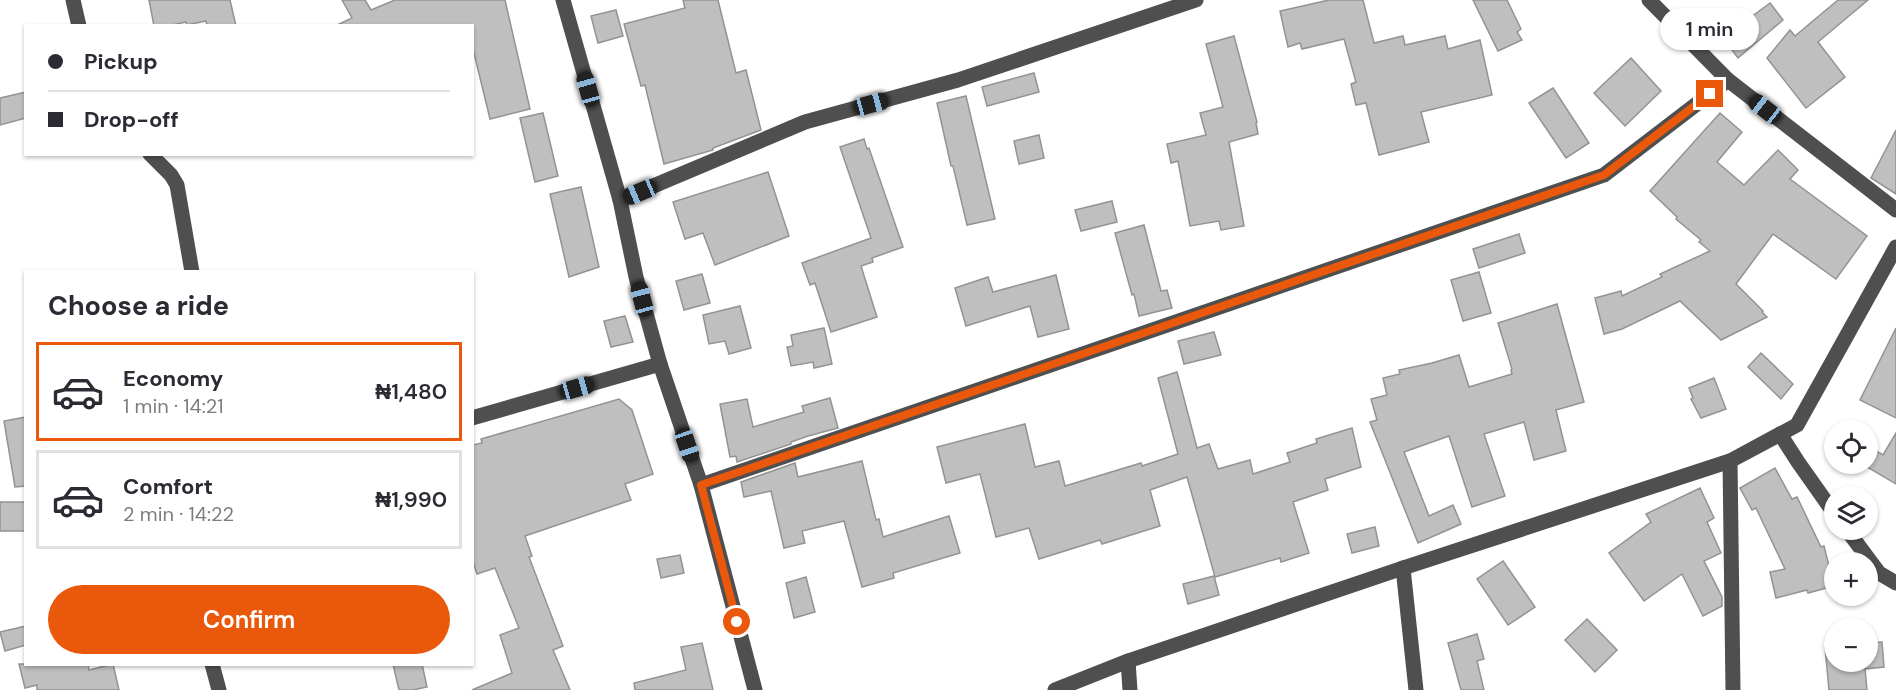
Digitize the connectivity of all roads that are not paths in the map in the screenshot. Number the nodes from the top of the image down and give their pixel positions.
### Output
1 (73, 0) edge
2 (563, 0) edge
3 (1196, 0) edge
4 (1649, 0) edge
5 (79, 24) edge
6 (1728, 80) junction
7 (152, 156) edge
8 (620, 200) junction
9 (1896, 210) edge
10 (1896, 247) edge
11 (192, 270) edge
12 (660, 364) junction
13 (474, 417) edge
14 (1780, 434) junction
15 (1730, 461) junction
16 (701, 485) junction
17 (1824, 499) edge
18 (1854, 540) edge
19 (1403, 568) junction
20 (1896, 583) edge
21 (1128, 661) junction
22 (213, 666) edge
23 (219, 690) edge
24 (755, 690) edge
25 (1055, 690) edge
26 (1130, 690) edge
27 (1416, 690) edge
28 (1733, 690) edge

1 - 5 street
2 - 8 street
3 - 8 street
4 - 6 street
6 - 9 street
6 - 16 street
7 - 11 street
8 - 12 street
10 - 14 street
12 - 13 street
12 - 16 street
14 - 15 street
14 - 17 street
15 - 19 street
15 - 28 street
16 - 24 street
18 - 20 street
19 - 21 street
19 - 27 street
21 - 25 street
21 - 26 street
22 - 23 street

